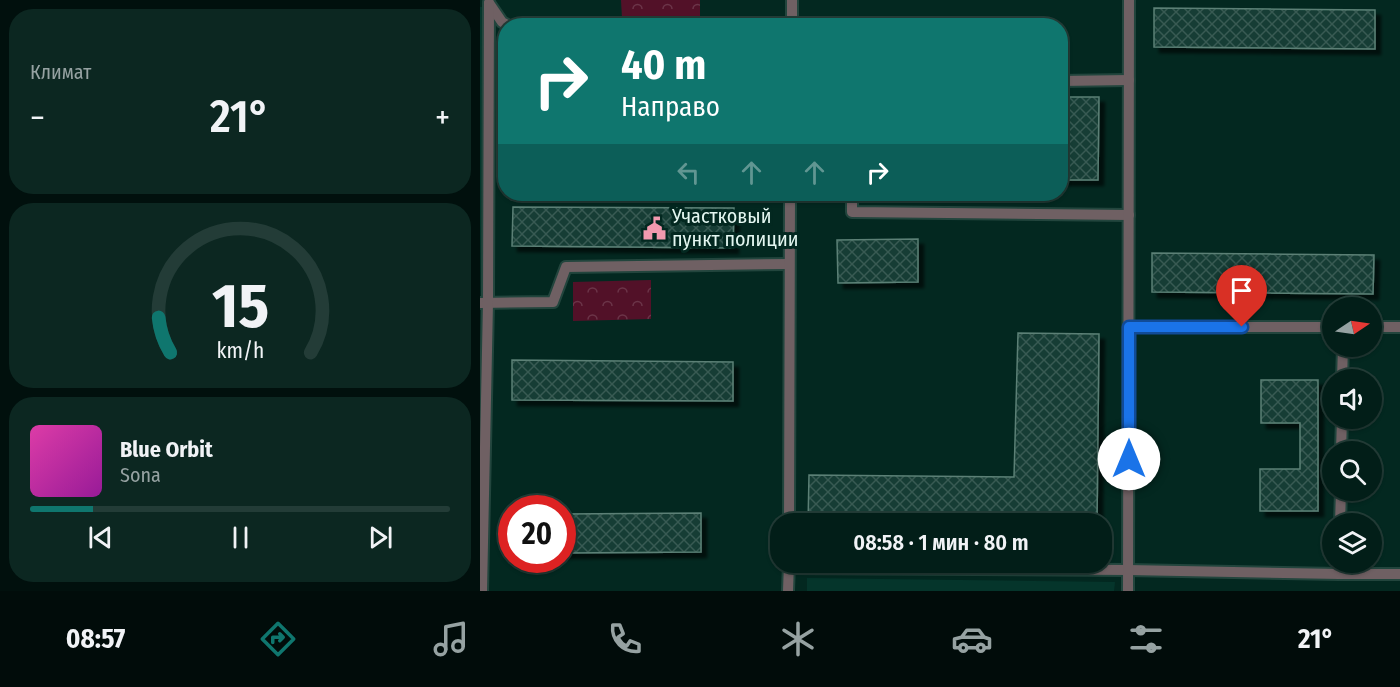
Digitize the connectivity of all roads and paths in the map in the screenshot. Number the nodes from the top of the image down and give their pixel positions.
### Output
1 (792, 0) edge
2 (1129, 0) edge
3 (487, 1) edge
4 (499, 18) edge
5 (792, 18) edge
6 (1129, 80) junction
7 (1068, 81) edge
8 (790, 201) edge
9 (852, 201) edge
10 (1129, 215) junction
11 (789, 264) junction
12 (484, 303) edge
13 (1129, 327) junction
14 (1322, 327) edge
15 (1382, 327) edge
16 (1400, 327) edge
17 (789, 513) edge
18 (1322, 568) edge
19 (1112, 570) edge
20 (1128, 570) junction
21 (1382, 572) edge
22 (789, 573) edge
23 (1400, 574) edge
24 (482, 591) edge
25 (788, 591) edge
26 (1128, 591) edge

1 - 5 lane
2 - 6 lane
3 - 4 lane
3 - 12 lane
6 - 7 lane
6 - 10 lane
8 - 11 lane
9 - 10 lane
10 - 13 lane
11 - 12 lane
11 - 17 lane
12 - 24 lane
13 - 14 lane
13 - 20 lane
15 - 16 lane
18 - 20 lane
19 - 20 lane
20 - 26 lane
21 - 23 lane
22 - 25 lane

